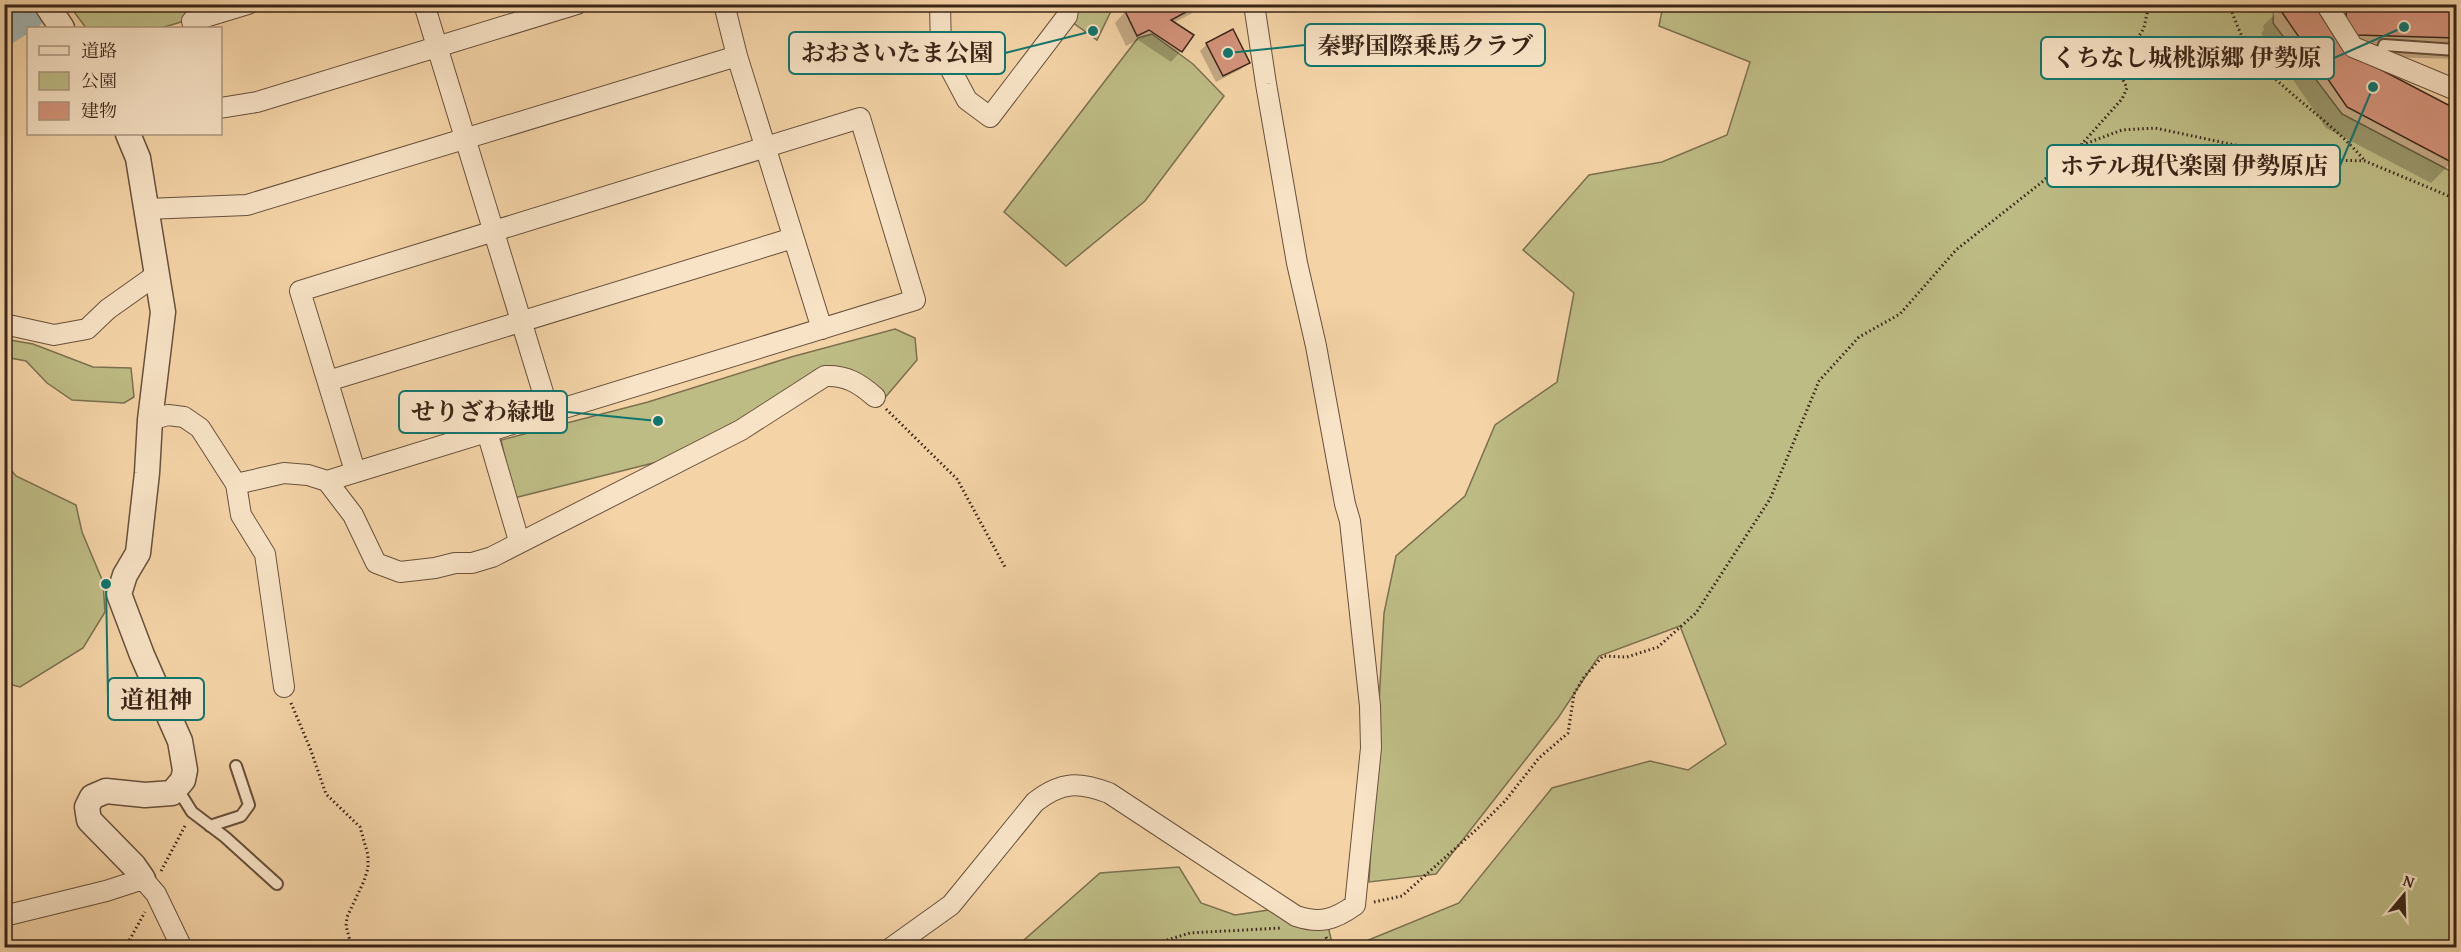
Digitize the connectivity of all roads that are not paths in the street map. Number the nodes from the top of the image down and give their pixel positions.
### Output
1 (46, 4) edge
2 (248, 4) edge
3 (424, 4) edge
4 (577, 4) edge
5 (724, 4) edge
6 (940, 4) edge
7 (1069, 4) edge
8 (1254, 4) edge
9 (2326, 4) edge
10 (61, 27) edge
11 (194, 27) edge
12 (437, 48) junction
13 (2457, 50) edge
14 (737, 56) junction
15 (2379, 58) junction
16 (2457, 90) edge
17 (222, 108) edge
18 (128, 135) edge
19 (465, 139) junction
20 (766, 146) junction
21 (146, 209) junction
22 (494, 231) junction
23 (793, 238) junction
24 (156, 274) junction
25 (522, 322) junction
26 (4, 324) edge
27 (822, 328) junction
28 (328, 381) junction
29 (875, 397) road end
30 (549, 412) junction
31 (150, 420) junction
32 (487, 432) junction
33 (356, 471) junction
34 (327, 481) junction
35 (236, 484) junction
36 (519, 541) junction
37 (284, 687) road end
38 (236, 766) dead end
39 (177, 788) junction
40 (210, 826) junction
41 (277, 884) dead end
42 (149, 887) junction
43 (4, 916) edge
44 (181, 947) edge
45 (891, 948) edge

1 - 10 street
2 - 11 street
3 - 12 street
4 - 12 street
5 - 14 street
6 - 7 street
8 - 45 street
9 - 15 street
12 - 17 street
12 - 19 street
13 - 15 lane
14 - 19 street
14 - 20 street
15 - 16 street
18 - 21 street
19 - 21 street
19 - 22 street
20 - 22 street
20 - 23 street
20 - 27 street
21 - 24 street
22 - 25 street
22 - 28 street
23 - 25 street
23 - 27 street
24 - 26 street
24 - 31 street
25 - 28 street
25 - 30 street
27 - 30 street
28 - 33 street
29 - 36 street
30 - 32 street
31 - 35 street
31 - 39 street
32 - 33 street
32 - 36 street
33 - 34 street
34 - 35 street
34 - 36 street
35 - 37 street
38 - 40 lane
39 - 40 lane
39 - 42 street
40 - 41 lane
42 - 43 street
42 - 44 street

